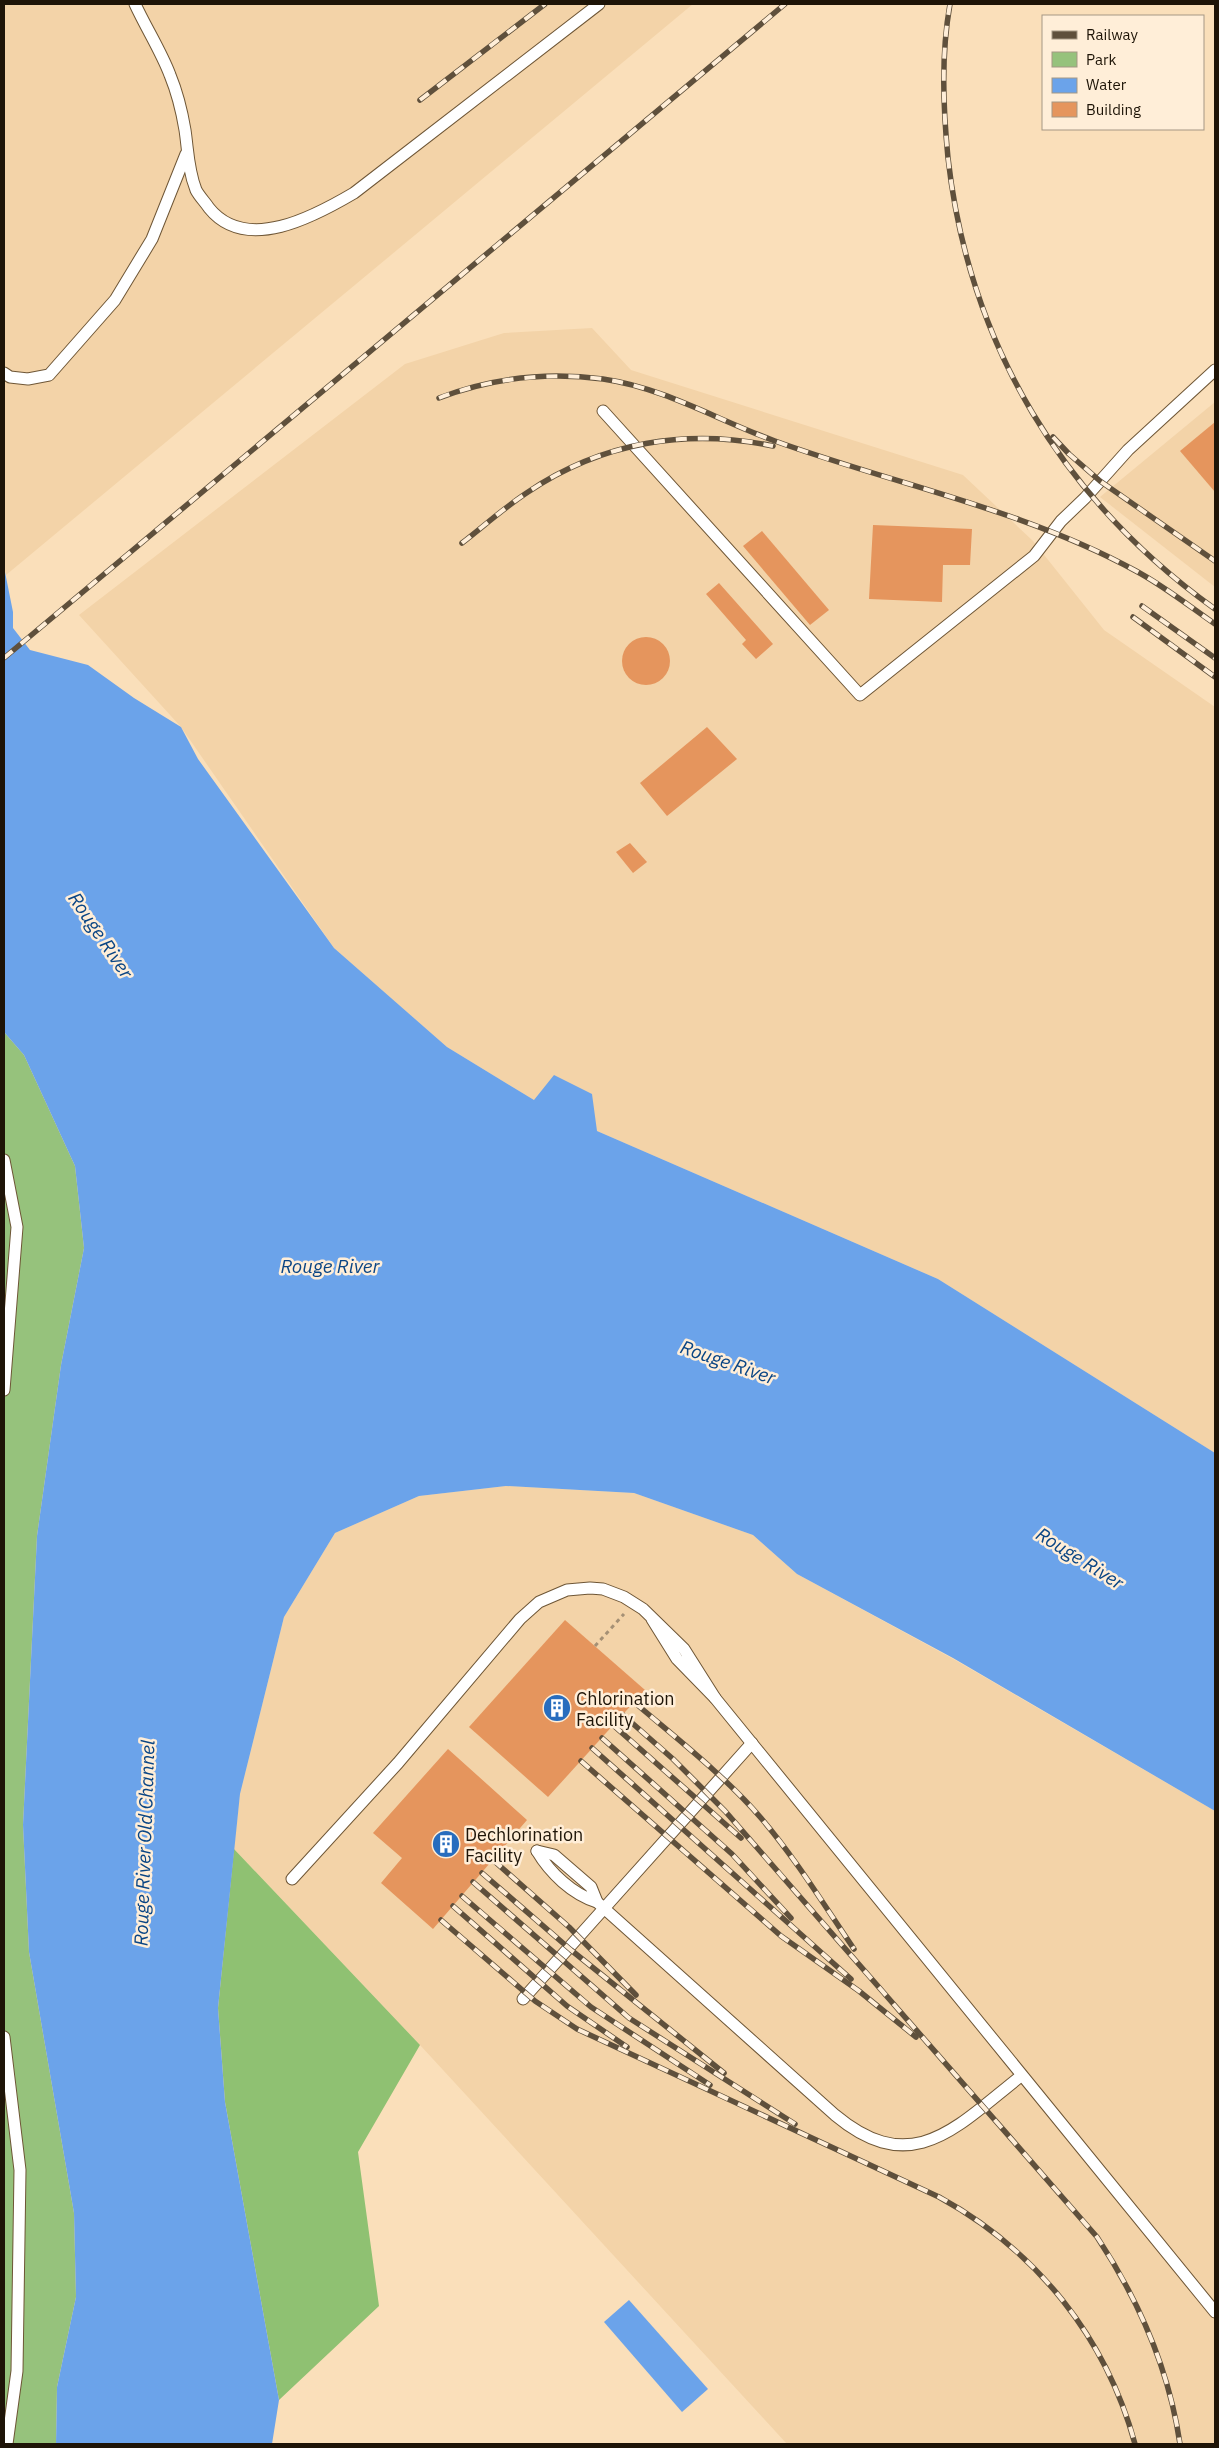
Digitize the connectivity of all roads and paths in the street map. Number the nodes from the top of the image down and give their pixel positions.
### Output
1 (135, 4) edge
2 (599, 4) edge
3 (186, 154) junction
4 (1215, 370) edge
5 (4, 373) edge
6 (603, 411) dead end
7 (4, 1160) edge
8 (4, 1390) edge
9 (634, 1603) junction
10 (595, 1646) dead end
11 (752, 1743) junction
12 (292, 1879) dead end
13 (601, 1905) junction
14 (524, 1999) dead end
15 (4, 2037) edge
16 (1021, 2076) junction
17 (1215, 2312) edge
18 (7, 2444) edge

1 - 3 lane
2 - 3 lane
3 - 5 lane
4 - 6 lane
7 - 8 lane
9 - 10 path
9 - 11 lane
9 - 12 lane
11 - 13 lane
11 - 16 lane
13 - 13 lane
13 - 14 lane
13 - 16 lane
15 - 18 lane
16 - 17 lane

